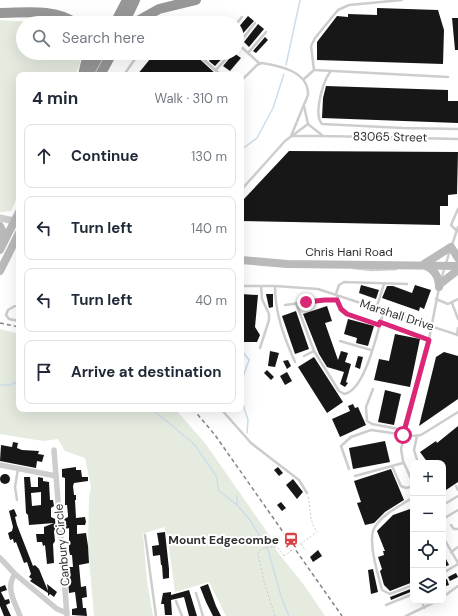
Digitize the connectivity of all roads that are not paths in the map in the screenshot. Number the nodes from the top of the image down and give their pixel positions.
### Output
1 (127, 0) edge
2 (135, 0) edge
3 (196, 0) edge
4 (402, 0) edge
5 (0, 13) edge
6 (60, 16) edge
7 (119, 16) edge
8 (127, 16) edge
9 (146, 16) edge
10 (255, 23) dead end
11 (266, 32) dead end
12 (244, 37) edge
13 (244, 49) edge
14 (248, 52) junction
15 (86, 60) edge
16 (96, 60) edge
17 (107, 60) edge
18 (134, 60) edge
19 (225, 60) edge
20 (205, 61) edge
21 (259, 63) junction
22 (216, 70) junction
23 (314, 70) junction
24 (84, 72) edge
25 (90, 72) edge
26 (101, 72) edge
27 (126, 72) edge
28 (218, 72) edge
29 (330, 72) junction
30 (448, 77) dead end
31 (244, 78) edge
32 (304, 79) junction
33 (304, 106) junction
34 (308, 124) junction
35 (458, 129) edge
36 (291, 136) junction
37 (323, 136) junction
38 (458, 139) edge
39 (244, 187) edge
40 (458, 209) edge
41 (0, 218) edge
42 (16, 221) edge
43 (16, 223) edge
44 (0, 226) edge
45 (458, 227) edge
46 (457, 231) junction
47 (16, 239) edge
48 (1, 247) edge
49 (451, 247) junction
50 (458, 258) edge
51 (244, 260) edge
52 (421, 265) junction
53 (445, 265) junction
54 (458, 266) edge
55 (458, 270) edge
56 (0, 271) edge
57 (384, 284) junction
58 (406, 284) dead end
59 (440, 285) junction
60 (244, 286) edge
61 (261, 286) junction
62 (275, 286) junction
63 (336, 294) junction
64 (436, 299) junction
65 (458, 299) edge
66 (337, 300) junction
67 (452, 302) junction
68 (296, 303) junction
69 (285, 305) dead end
70 (15, 306) dead end
71 (376, 309) junction
72 (384, 312) junction
73 (458, 319) edge
74 (16, 321) edge
75 (380, 324) junction
76 (432, 326) junction
77 (458, 328) edge
78 (457, 335) edge
79 (429, 340) junction
80 (340, 341) dead end
81 (260, 348) dead end
82 (371, 350) junction
83 (314, 351) junction
84 (304, 356) dead end
85 (295, 362) dead end
86 (373, 389) dead end
87 (224, 412) edge
88 (458, 412) edge
89 (404, 430) junction
90 (403, 435) junction
91 (417, 436) junction
92 (54, 450) dead end
93 (417, 460) edge
94 (403, 463) junction
95 (0, 465) edge
96 (392, 466) junction
97 (18, 469) junction
98 (348, 469) dead end
99 (56, 476) junction
100 (355, 476) dead end
101 (410, 477) edge
102 (410, 487) edge
103 (307, 493) road end
104 (458, 496) edge
105 (410, 499) edge
106 (17, 500) dead end
107 (446, 503) edge
108 (458, 510) edge
109 (446, 517) edge
110 (451, 525) dead end
111 (458, 529) edge
112 (145, 535) dead end
113 (446, 543) edge
114 (458, 547) edge
115 (451, 552) junction
116 (0, 558) edge
117 (458, 564) edge
118 (446, 571) edge
119 (15, 574) junction
120 (410, 586) edge
121 (458, 586) edge
122 (196, 593) dead end
123 (410, 595) edge
124 (446, 596) edge
125 (176, 602) dead end
126 (423, 604) edge
127 (431, 604) edge
128 (386, 605) dead end
129 (424, 608) junction
130 (67, 615) edge
131 (20, 616) edge
132 (156, 616) edge
133 (182, 616) edge
134 (203, 616) edge
135 (406, 616) edge

1 - 7 highway
2 - 8 highway
3 - 9 highway
4 - 23 lane
5 - 6 highway
10 - 12 lane
11 - 14 lane
13 - 14 lane
14 - 21 lane
15 - 24 highway
16 - 25 highway
17 - 26 highway
18 - 27 lane
19 - 22 lane
20 - 22 lane
21 - 31 lane
21 - 32 lane
22 - 28 lane
23 - 29 lane
23 - 32 lane
29 - 30 lane
29 - 35 lane
32 - 33 lane
33 - 34 lane
33 - 36 lane
34 - 36 lane
34 - 37 lane
36 - 37 lane, 83065 Street
36 - 39 lane
37 - 38 lane, 83065 Street
40 - 46 lane
41 - 42 street
43 - 48 main road
44 - 48 main road
45 - 46 lane
46 - 49 lane
47 - 56 main road
49 - 50 main road
49 - 52 main road
49 - 53 lane
51 - 52 main road, Chris Hani Road
52 - 53 main road, Chris Hani Road
52 - 59 main road
53 - 54 main road, Chris Hani Road
53 - 59 lane
55 - 59 main road
57 - 58 lane
57 - 63 lane
57 - 71 lane
59 - 64 lane
60 - 61 lane, Marshall Drive
61 - 62 lane, Marshall Drive
61 - 81 lane
62 - 63 lane, Marshall Drive
62 - 85 lane
63 - 66 lane
63 - 71 lane, Marshall Drive
64 - 67 lane
64 - 76 lane
65 - 67 lane
66 - 68 lane
66 - 75 lane
67 - 73 lane
68 - 69 lane
68 - 83 lane
70 - 74 lane
71 - 72 lane, Marshall Drive
72 - 75 lane
72 - 76 lane, Marshall Drive
75 - 79 lane
75 - 82 lane
76 - 78 lane, Marshall Drive
76 - 79 lane
77 - 78 lane
79 - 89 lane
80 - 82 lane
82 - 83 lane
83 - 84 lane
86 - 89 lane
87 - 103 lane
88 - 91 lane
89 - 90 lane
90 - 91 lane
90 - 94 lane
90 - 98 lane
91 - 93 lane
92 - 99 street, Canbury Circle
94 - 96 lane
94 - 101 lane
95 - 97 street
96 - 100 lane
96 - 102 lane
97 - 99 street
97 - 106 lane
99 - 130 street, Canbury Circle
104 - 107 lane
105 - 120 lane
108 - 109 lane
110 - 111 lane
112 - 132 lane
113 - 115 lane
114 - 115 lane
115 - 117 lane
116 - 119 street, Canbury Circle
117 - 118 lane
119 - 130 street, Canbury Circle
119 - 131 street
121 - 124 lane
122 - 134 lane
123 - 128 lane
125 - 133 lane
126 - 129 lane
127 - 129 lane
129 - 135 lane

